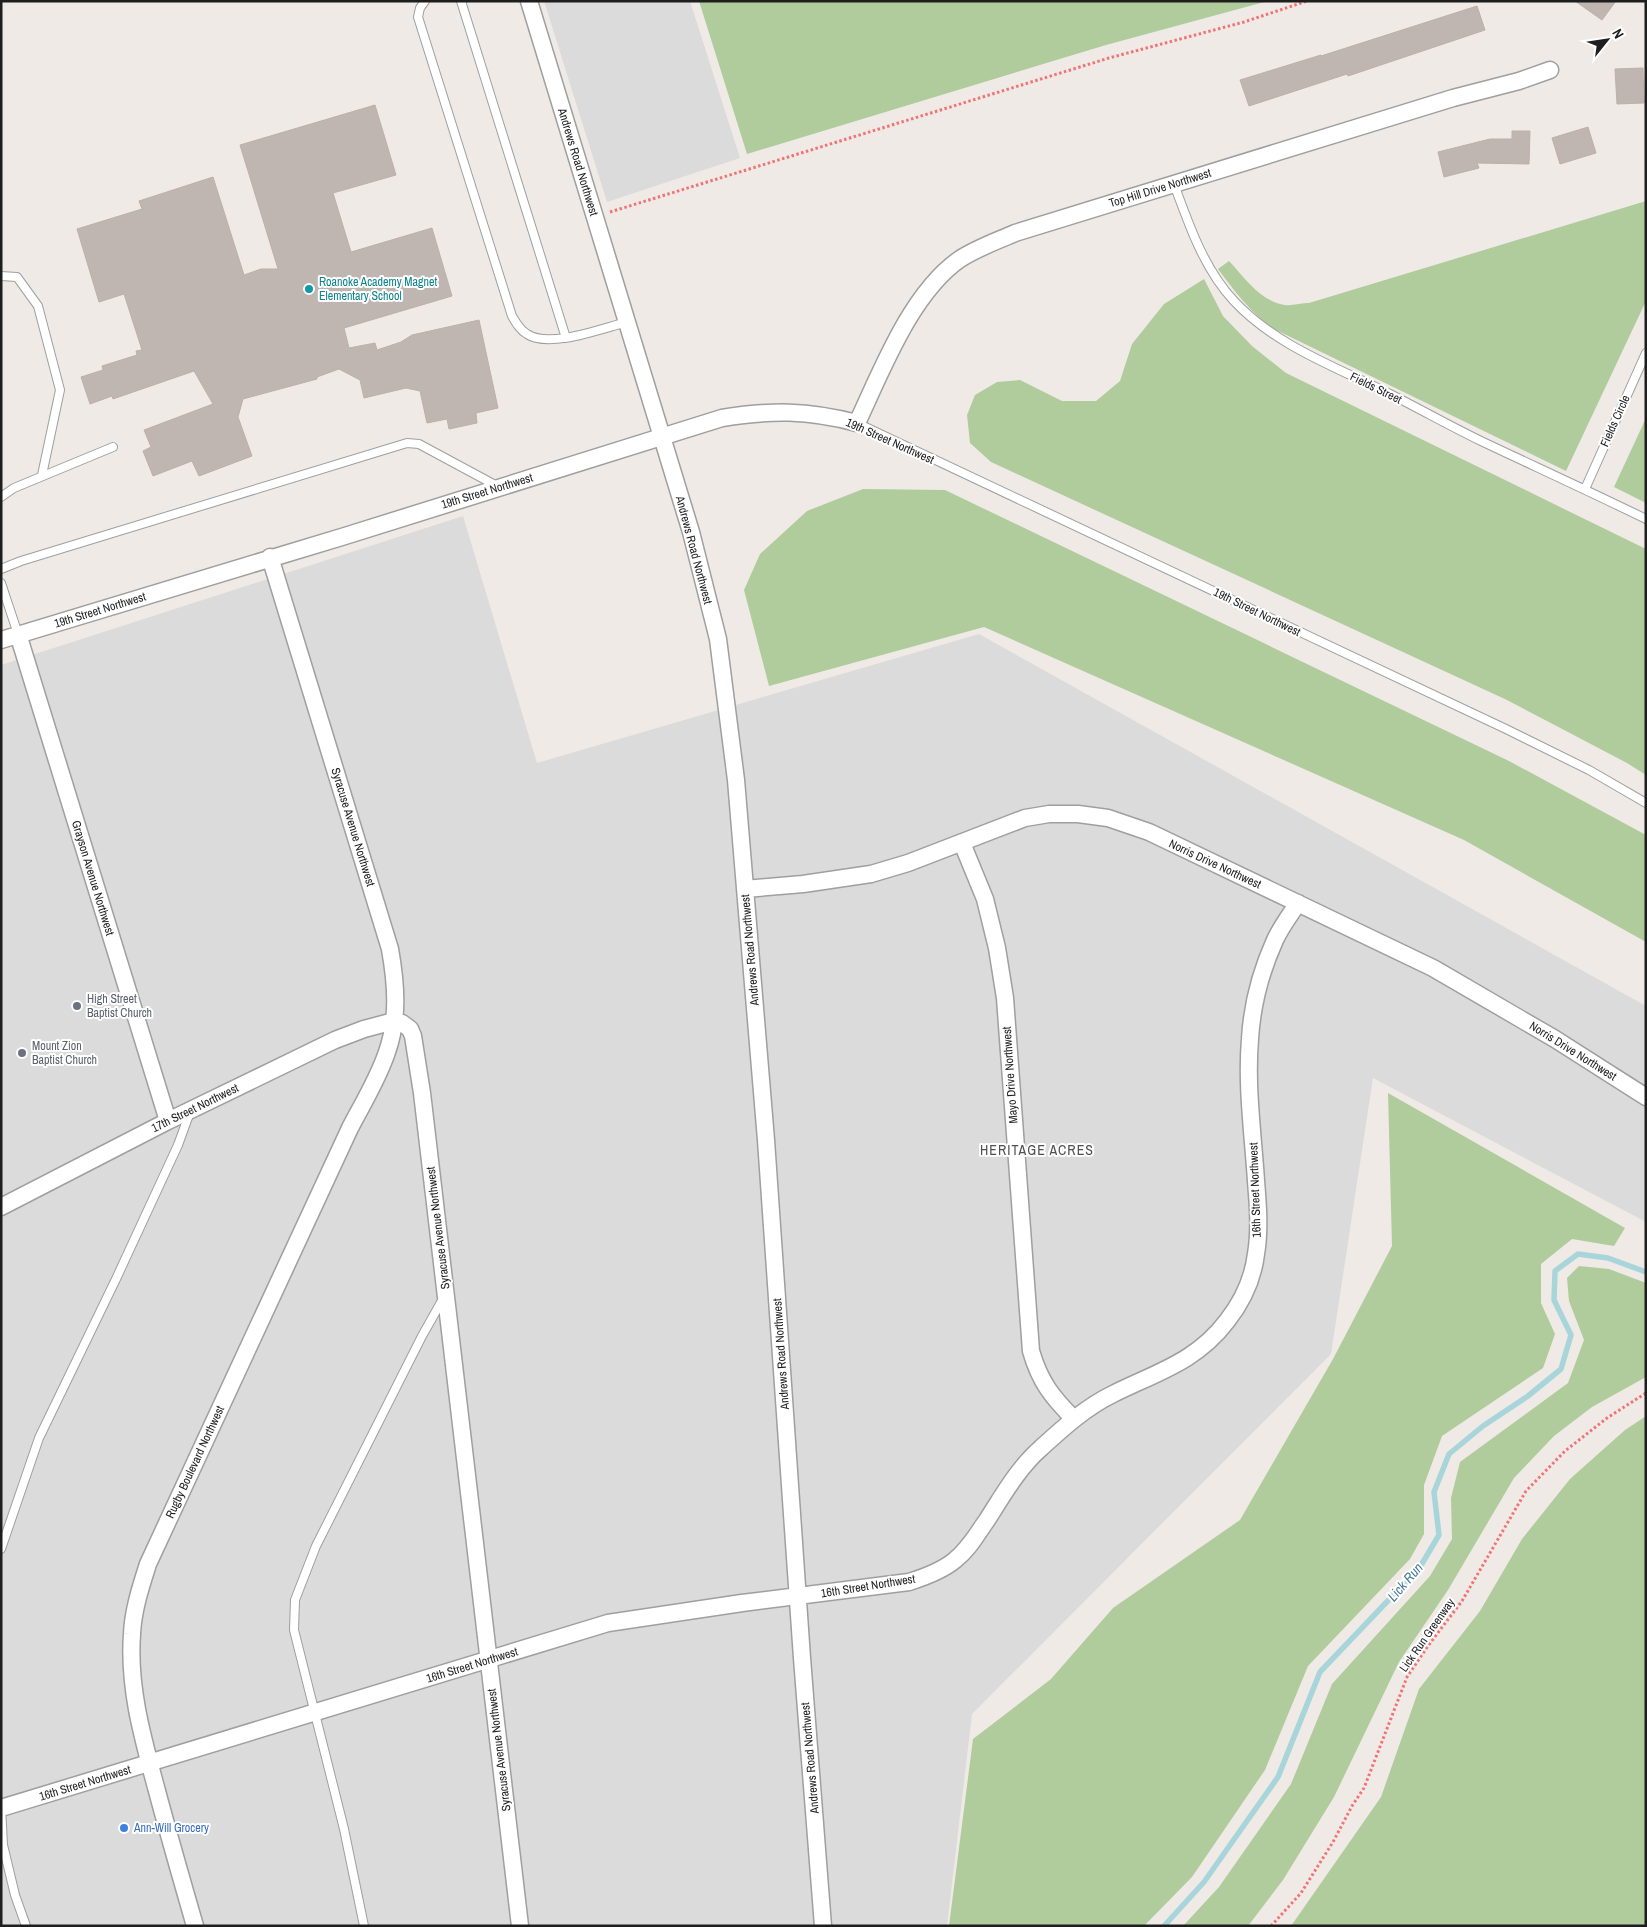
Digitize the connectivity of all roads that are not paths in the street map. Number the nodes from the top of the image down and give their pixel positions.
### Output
1 (425, 1) edge
2 (460, 1) edge
3 (529, 1) edge
4 (1550, 70) dead end
5 (1174, 184) junction
6 (1, 276) edge
7 (627, 322) junction
8 (566, 338) junction
9 (1646, 353) edge
10 (856, 423) junction
11 (662, 436) junction
12 (113, 447) dead end
13 (42, 475) junction
14 (499, 487) junction
15 (1585, 489) junction
16 (1, 497) edge
17 (1646, 519) edge
18 (270, 557) junction
19 (1, 569) edge
20 (1, 583) edge
21 (18, 634) junction
22 (1, 640) edge
23 (1646, 803) edge
24 (962, 842) junction
25 (745, 889) junction
26 (1298, 903) junction
27 (394, 1021) junction
28 (1646, 1097) edge
29 (191, 1110) junction
30 (168, 1121) junction
31 (1, 1207) edge
32 (446, 1294) junction
33 (1074, 1419) junction
34 (1, 1550) edge
35 (798, 1597) junction
36 (489, 1660) junction
37 (314, 1713) junction
38 (149, 1763) junction
39 (1, 1808) edge
40 (26, 1926) edge
41 (196, 1926) edge
42 (364, 1926) edge
43 (520, 1926) edge
44 (823, 1926) edge

1 - 8 lane
2 - 8 lane
3 - 7 street, Andrews Road Northwest
4 - 5 street, Top Hill Drive Northwest
5 - 10 street, Top Hill Drive Northwest
5 - 15 lane, Fields Street
6 - 13 lane
7 - 8 lane
7 - 11 street, Andrews Road Northwest
9 - 15 lane, Fields Circle
10 - 11 street, 19th Street Northwest
10 - 23 lane, 19th Street Northwest
11 - 14 street, 19th Street Northwest
11 - 25 street, Andrews Road Northwest
12 - 13 lane
13 - 16 lane
14 - 18 street, 19th Street Northwest
14 - 19 lane
15 - 17 lane, Fields Street
18 - 21 street, 19th Street Northwest
18 - 27 street, Syracuse Avenue Northwest
20 - 21 lane
21 - 22 street, 19th Street Northwest
21 - 30 street, Grayson Avenue Northwest
24 - 25 street, Norris Drive Northwest
24 - 26 street, Norris Drive Northwest
24 - 33 street, Mayo Drive Northwest
25 - 35 street, Andrews Road Northwest
26 - 28 street, Norris Drive Northwest
26 - 33 street, 16th Street Northwest
27 - 29 street, 17th Street Northwest
27 - 32 street, Syracuse Avenue Northwest
27 - 38 street, Rugby Boulevard Northwest
29 - 30 street, 17th Street Northwest
29 - 34 lane
30 - 31 street, 17th Street Northwest
32 - 36 street, Syracuse Avenue Northwest
32 - 37 lane
33 - 35 street, 16th Street Northwest
35 - 36 street, 16th Street Northwest
35 - 44 street, Andrews Road Northwest
36 - 37 street, 16th Street Northwest
36 - 43 street, Syracuse Avenue Northwest
37 - 38 street, 16th Street Northwest
37 - 42 lane
38 - 39 street, 16th Street Northwest
38 - 41 street, Rugby Boulevard Northwest
39 - 40 lane

